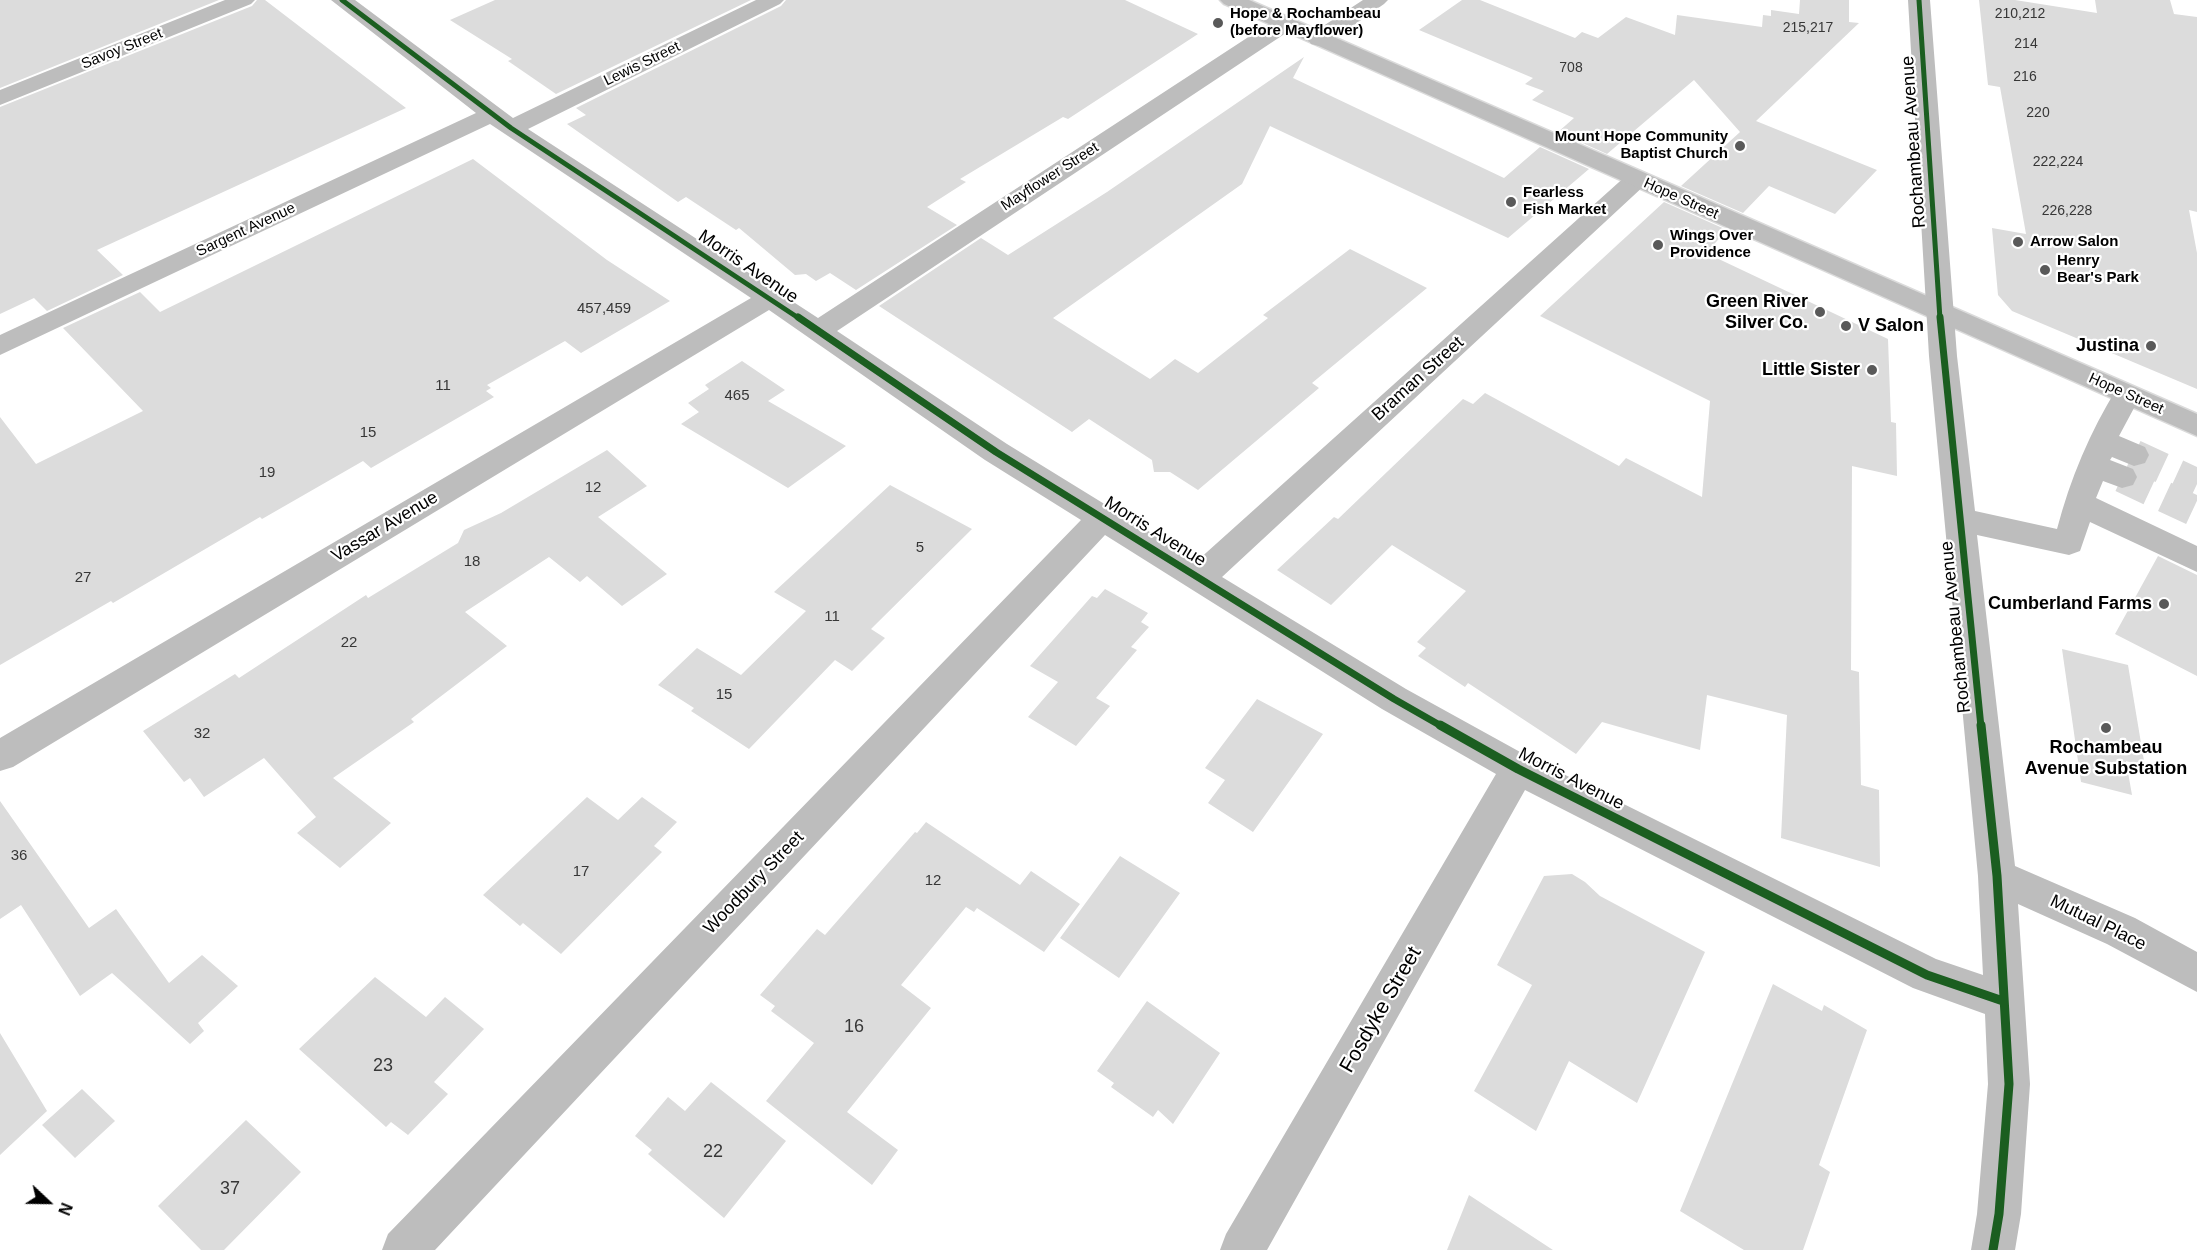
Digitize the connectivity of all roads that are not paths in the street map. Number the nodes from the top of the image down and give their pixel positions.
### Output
1 (244, 0) edge
2 (342, 0) edge
3 (773, 0) edge
4 (1231, 0) edge
5 (1377, 0) edge
6 (1919, 0) edge
7 (1284, 24) junction
8 (1319, 39) junction
9 (0, 98) edge
10 (502, 121) junction
11 (1637, 179) junction
12 (770, 298) junction
13 (1942, 313) junction
14 (817, 331) junction
15 (0, 346) edge
16 (2127, 395) junction
17 (2197, 426) edge
18 (2098, 453) junction
19 (2128, 466) tunnel mouth
20 (2079, 502) junction
21 (1103, 517) junction
22 (1960, 520) junction
23 (2197, 560) edge
24 (1200, 578) junction
25 (0, 756) edge
26 (1518, 769) junction
27 (1997, 876) junction
28 (2197, 973) edge
29 (2003, 1001) junction
30 (404, 1250) edge
31 (1242, 1250) edge
32 (1993, 1250) edge

1 - 9 street, Savoy Street
2 - 10 street, Morris Avenue
3 - 10 street, Lewis Street
4 - 7 street, Hope Street
5 - 8 street
6 - 13 street, Rochambeau Avenue
7 - 8 street, Hope Street
7 - 14 street, Mayflower Street
8 - 11 street, Hope Street
10 - 12 street, Morris Avenue
10 - 15 street, Sargent Avenue
11 - 13 street, Hope Street
11 - 24 street, Braman Street
12 - 14 street, Morris Avenue
12 - 25 street, Vassar Avenue
13 - 16 street, Hope Street
13 - 22 street, Rochambeau Avenue
14 - 21 street, Morris Avenue
16 - 17 street, Hope Street
16 - 18 street
18 - 19 street
18 - 20 street
20 - 22 street
20 - 23 street
21 - 24 street, Morris Avenue
21 - 30 street, Woodbury Street
22 - 27 street, Rochambeau Avenue
24 - 26 street, Morris Avenue
26 - 29 street, Morris Avenue
26 - 31 street, Fosdyke Street
27 - 28 street, Mutual Place
27 - 29 street, Rochambeau Avenue
29 - 32 street, Rochambeau Avenue

